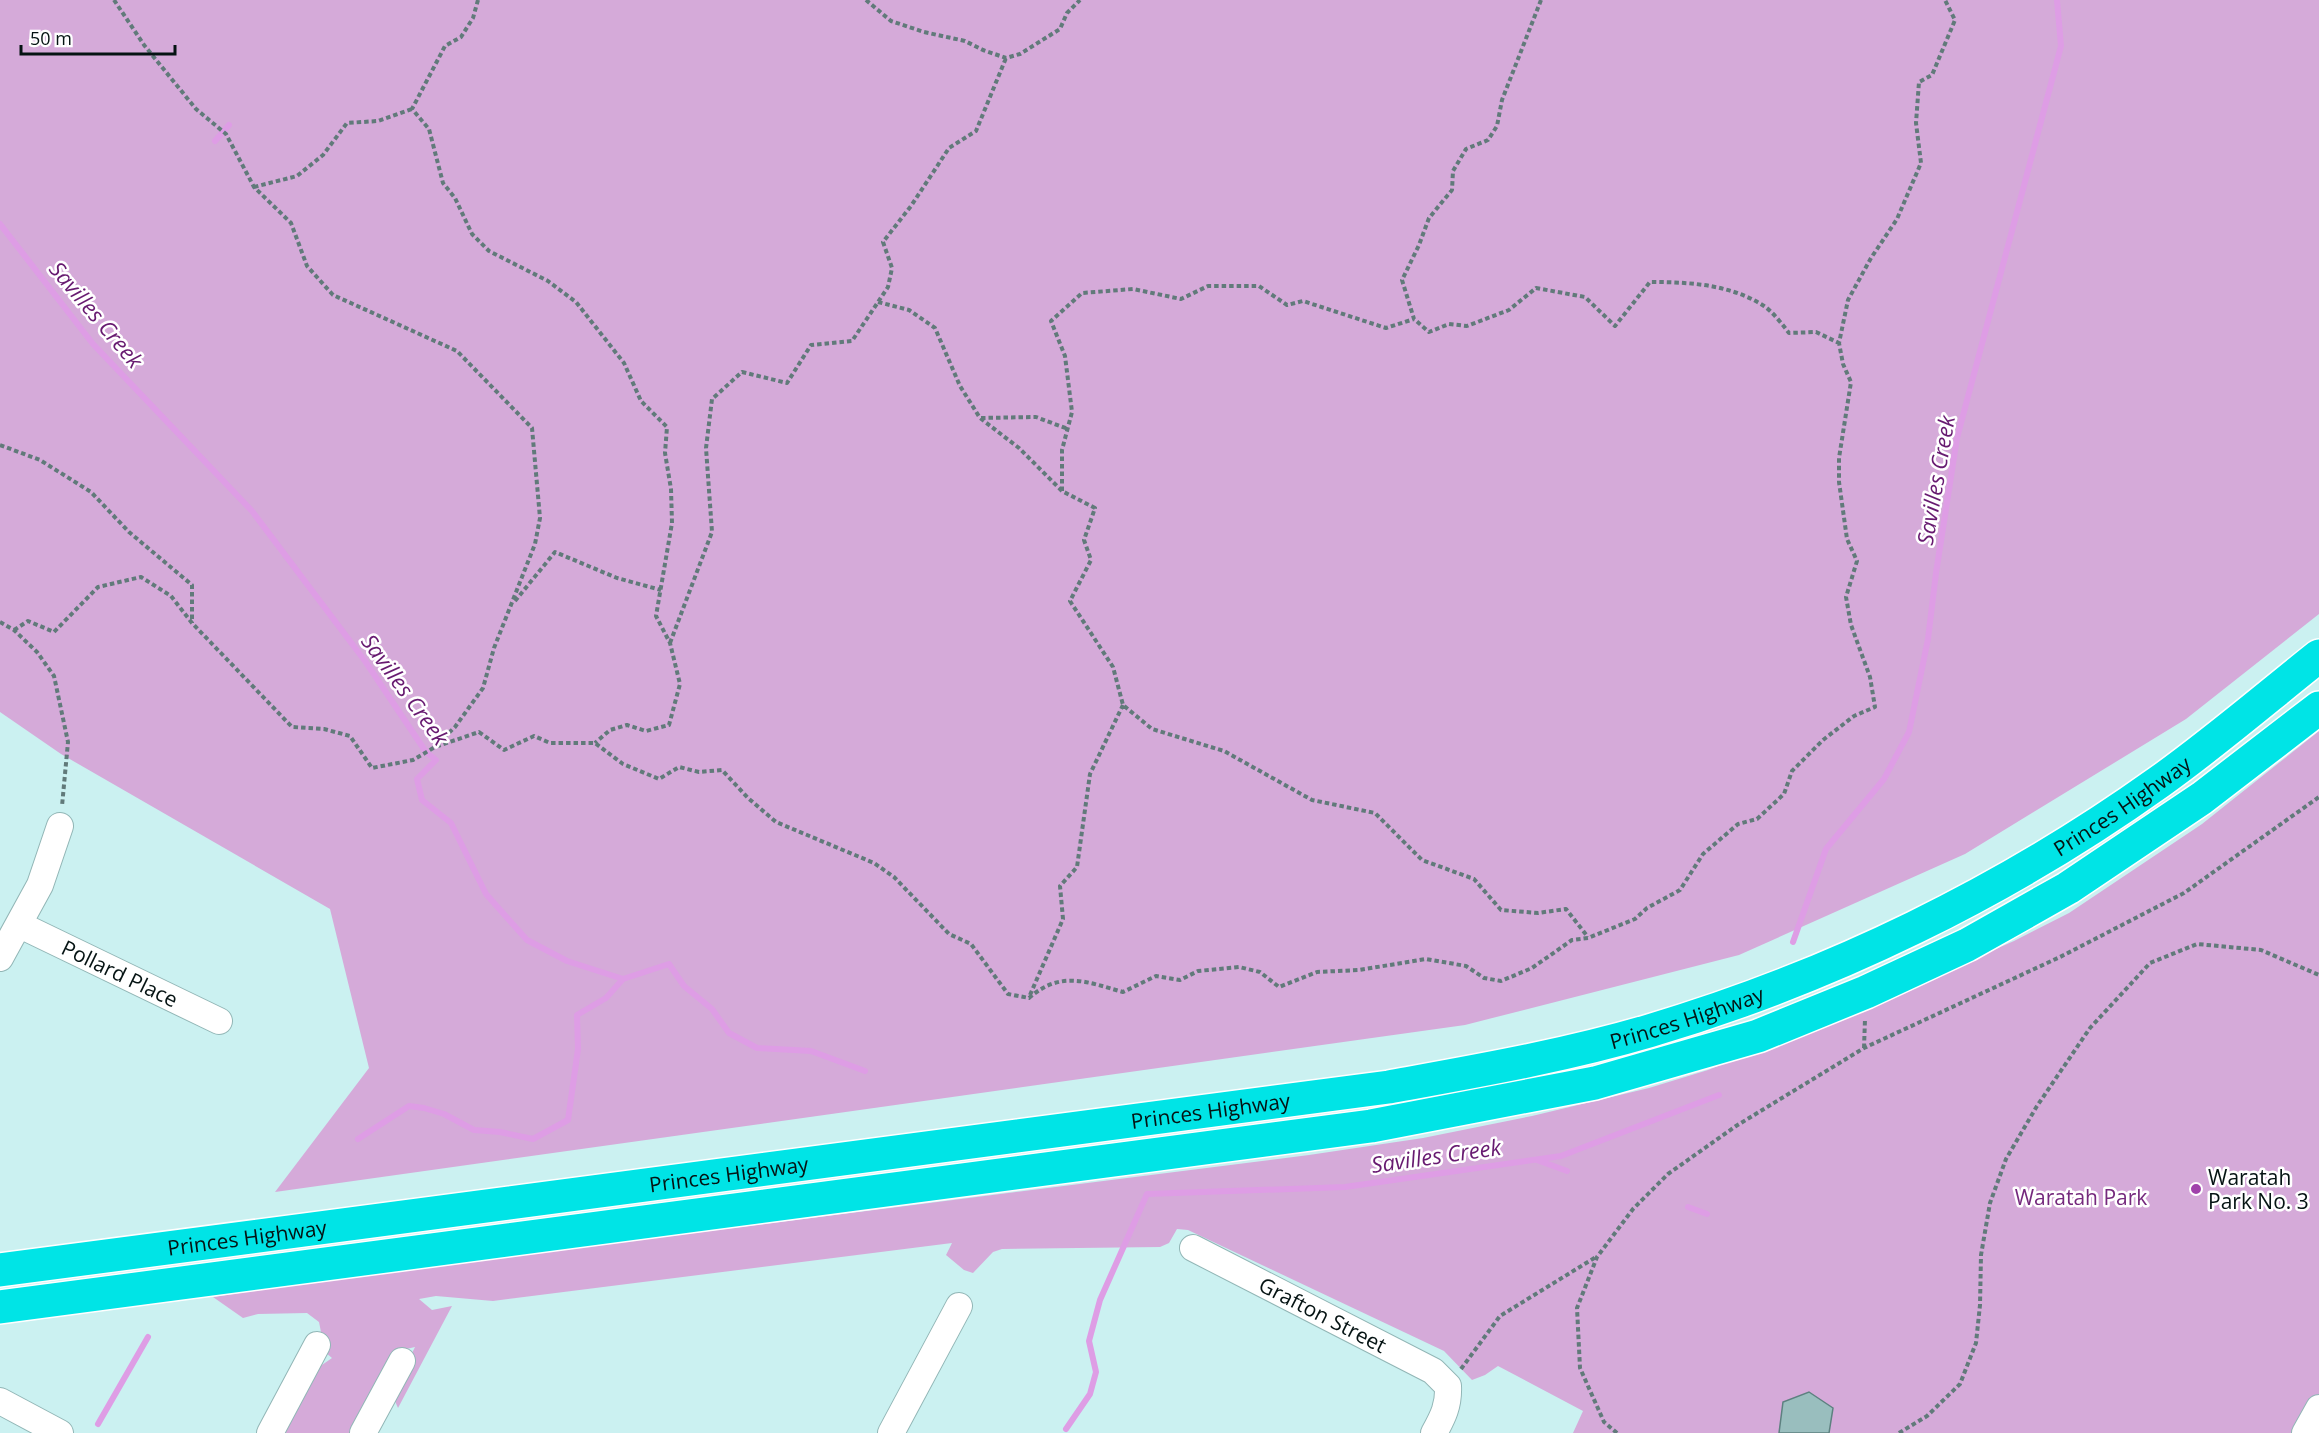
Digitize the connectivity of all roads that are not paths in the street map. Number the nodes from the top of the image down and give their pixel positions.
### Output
1 (2319, 656) edge
2 (2319, 708) edge
3 (60, 826) road end
4 (20, 925) junction
5 (0, 958) edge
6 (219, 1021) dead end
7 (1193, 1248) dead end
8 (0, 1270) edge
9 (959, 1306) dead end
10 (0, 1307) edge
11 (317, 1345) dead end
12 (402, 1361) dead end
13 (0, 1401) edge
14 (2319, 1408) edge
15 (60, 1433) edge
16 (270, 1433) edge
17 (363, 1433) edge
18 (891, 1433) edge
19 (1434, 1433) edge
20 (2305, 1433) edge

1 - 8 highway, Princes Highway
2 - 10 highway, Princes Highway
3 - 4 street
4 - 5 street
4 - 6 street, Pollard Place
7 - 19 street, Grafton Street
9 - 18 street
11 - 16 street
12 - 17 street
13 - 15 street
14 - 20 street

